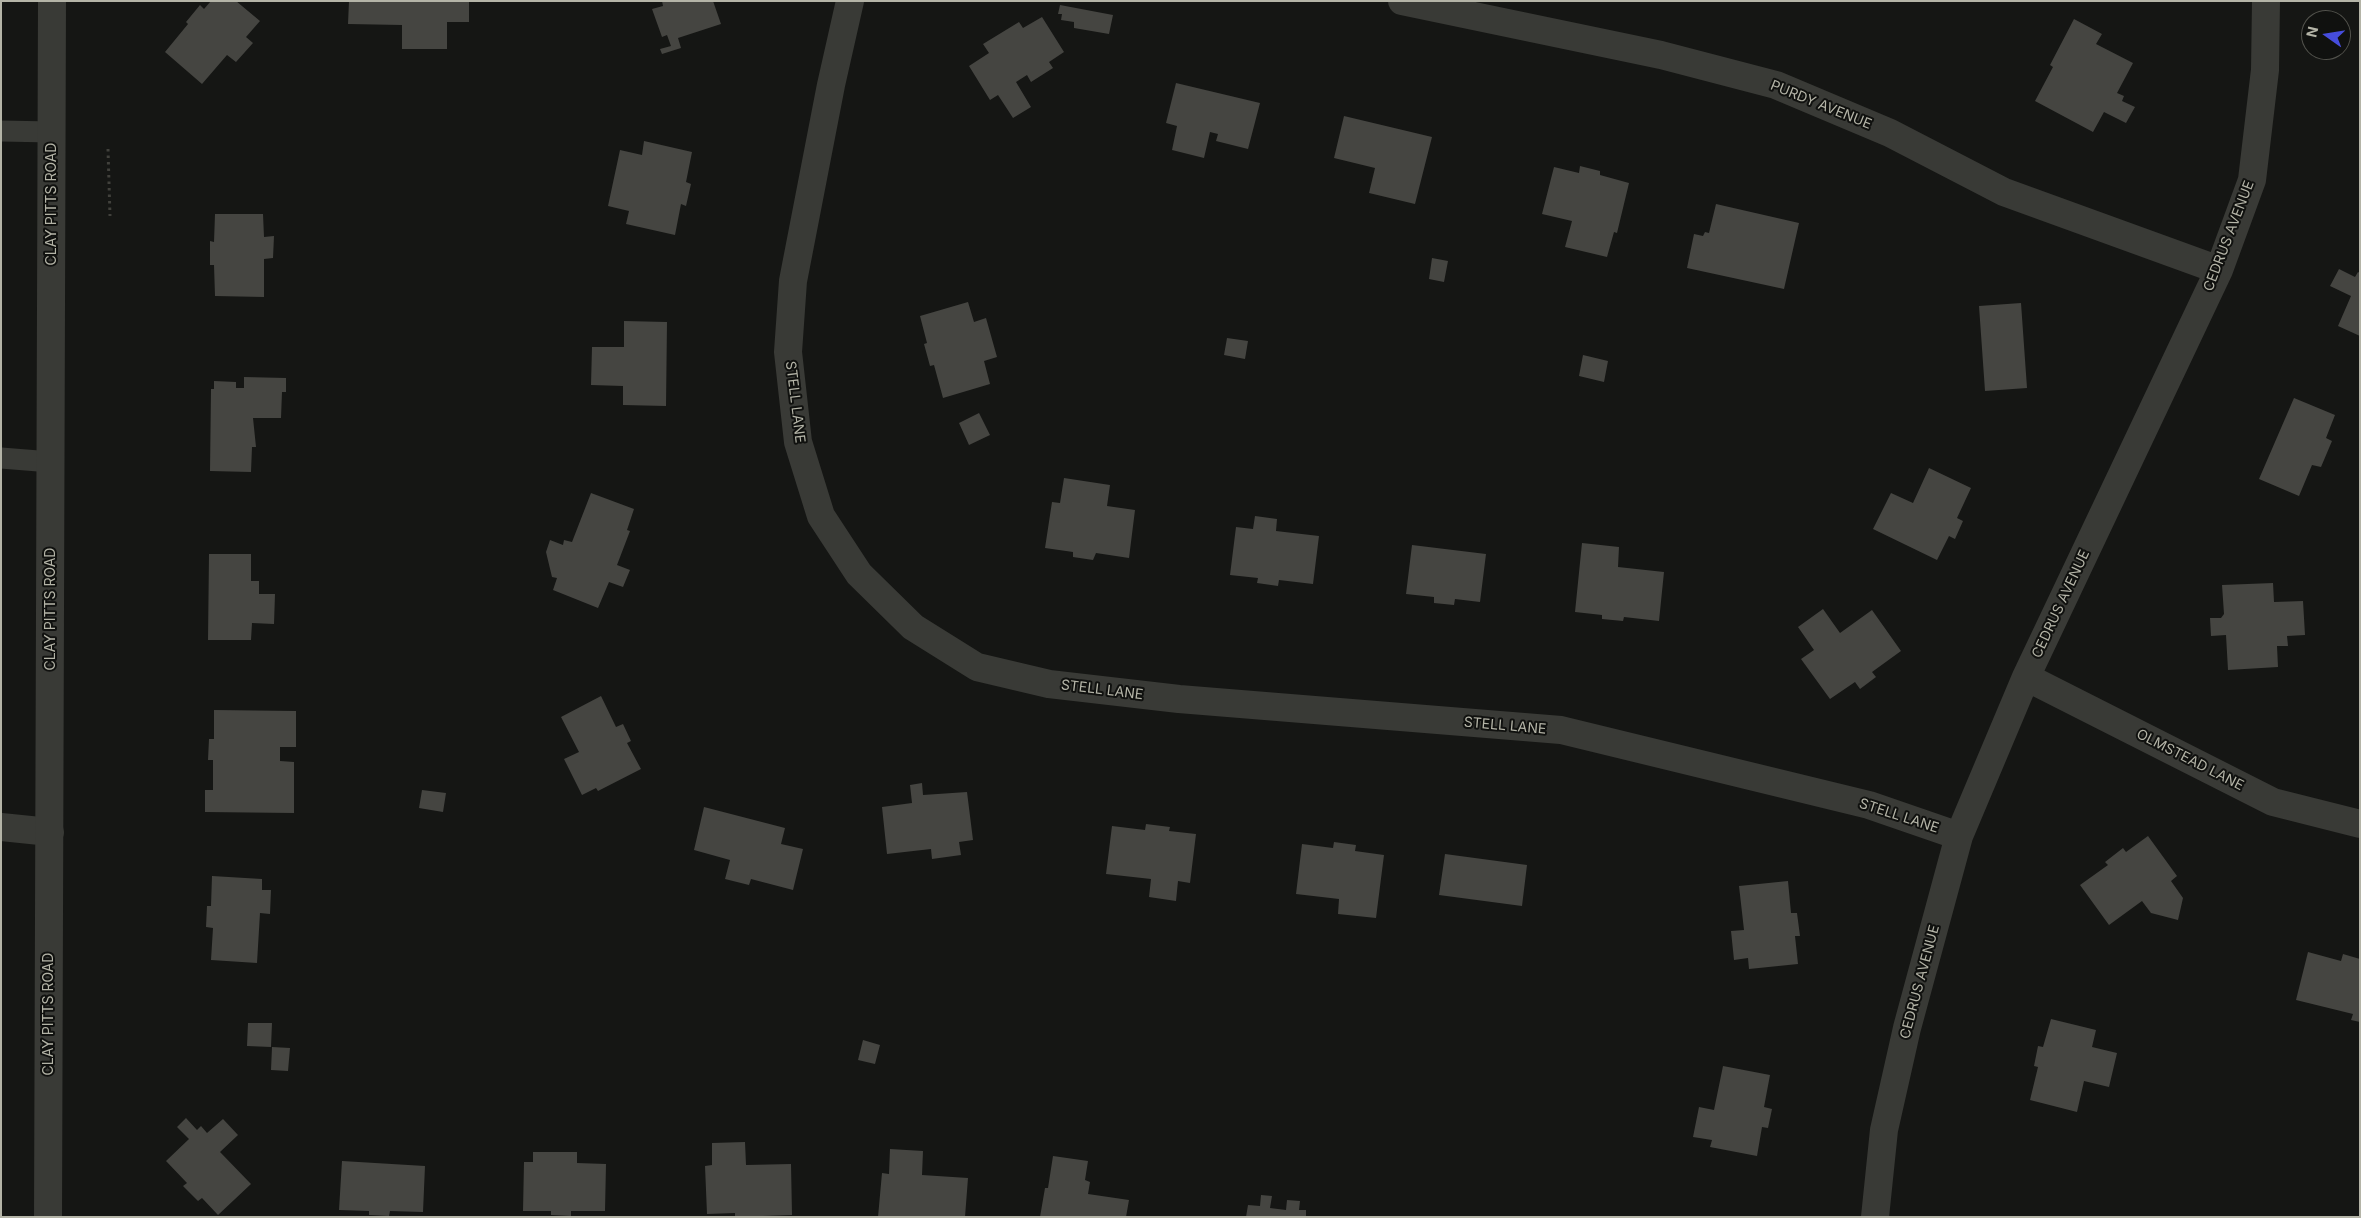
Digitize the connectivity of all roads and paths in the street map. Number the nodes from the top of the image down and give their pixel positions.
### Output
1 (52, 1) edge
2 (850, 1) edge
3 (1402, 1) edge
4 (2266, 1) edge
5 (1, 131) edge
6 (52, 132) junction
7 (108, 149) dead end
8 (110, 216) dead end
9 (2219, 270) junction
10 (1, 458) edge
11 (51, 462) junction
12 (2026, 677) junction
13 (2360, 824) edge
14 (1, 827) edge
15 (50, 832) junction
16 (1959, 836) junction
17 (48, 1217) edge
18 (1875, 1217) edge

1 - 6 street, CLAY PITTS ROAD
2 - 16 street, STELL LANE
3 - 9 street, PURDY AVENUE
4 - 9 street, CEDRUS AVENUE
5 - 6 lane
6 - 11 street, CLAY PITTS ROAD
7 - 8 path
9 - 12 street, CEDRUS AVENUE
10 - 11 lane
11 - 15 street, CLAY PITTS ROAD
12 - 13 street, OLMSTEAD LANE
12 - 16 street, CEDRUS AVENUE
14 - 15 street
15 - 17 street, CLAY PITTS ROAD
16 - 18 street, CEDRUS AVENUE

